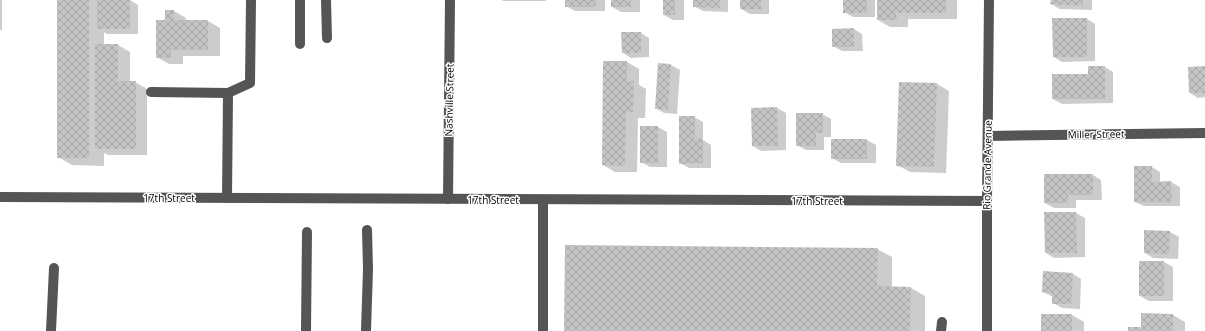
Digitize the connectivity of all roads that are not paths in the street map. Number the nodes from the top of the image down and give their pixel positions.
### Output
1 (251, 0) edge
2 (300, 0) edge
3 (326, 0) edge
4 (450, 0) edge
5 (989, 0) edge
6 (327, 38) dead end
7 (300, 44) dead end
8 (151, 92) dead end
9 (228, 93) junction
10 (1205, 133) edge
11 (988, 136) junction
12 (0, 197) edge
13 (227, 198) junction
14 (448, 200) junction
15 (543, 200) junction
16 (987, 201) junction
17 (367, 230) dead end
18 (307, 232) dead end
19 (54, 268) dead end
20 (51, 331) edge
21 (306, 331) edge
22 (366, 331) edge
23 (543, 331) edge
24 (987, 331) edge

1 - 9 street
2 - 7 street
3 - 6 street
4 - 14 street, Nashville Street
5 - 11 street, Rio Grande Avenue
8 - 9 street
9 - 13 street
10 - 11 street, Miller Street
11 - 16 street, Rio Grande Avenue
12 - 13 street, 17th Street
13 - 14 street, 17th Street
14 - 15 street, 17th Street
15 - 16 street, 17th Street
15 - 23 street
16 - 24 street, Rio Grande Avenue
17 - 22 street
18 - 21 street
19 - 20 street

